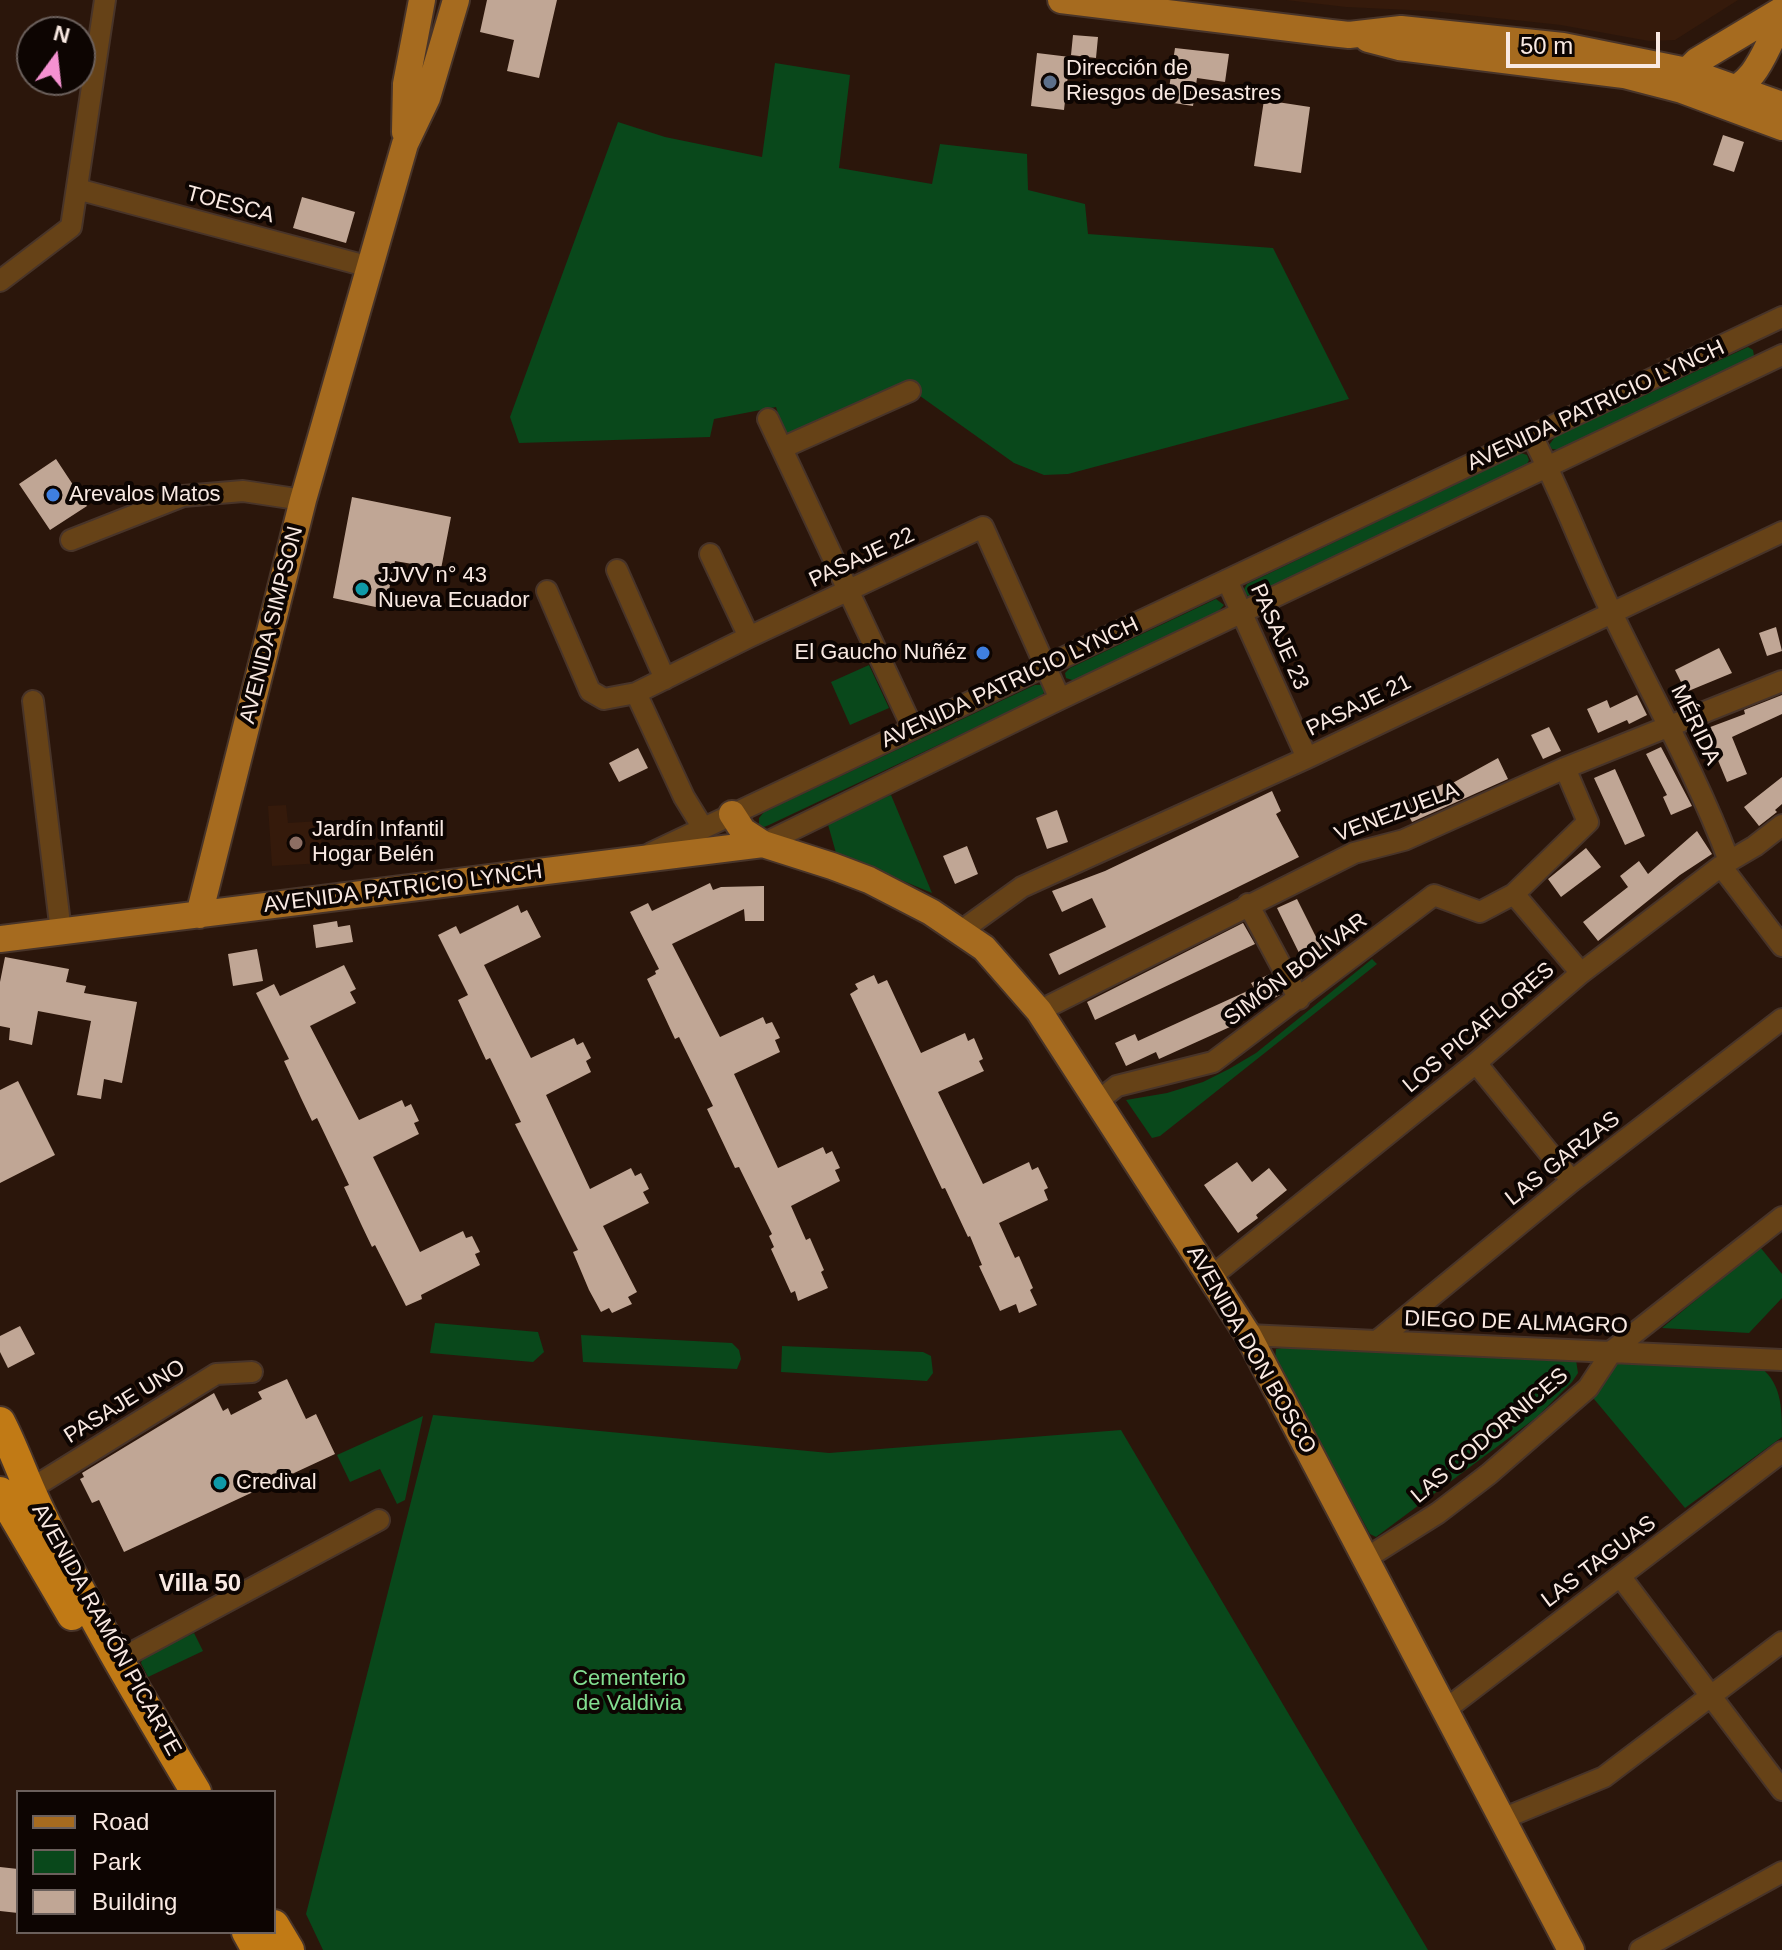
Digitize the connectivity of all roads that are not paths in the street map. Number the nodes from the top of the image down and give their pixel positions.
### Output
1 (105, 0) edge
2 (422, 0) edge
3 (456, 0) edge
4 (1061, 0) edge
5 (1782, 10) edge
6 (1782, 20) edge
7 (1349, 35) junction
8 (1763, 61) junction
9 (1684, 80) junction
10 (1737, 89) junction
11 (1712, 101) junction
12 (1782, 104) edge
13 (1782, 127) edge
14 (405, 144) junction
15 (77, 189) junction
16 (370, 267) junction
17 (0, 281) edge
18 (1773, 322) edge
19 (1782, 354) edge
20 (910, 391) dead end
21 (768, 419) dead end
22 (1532, 436) junction
23 (782, 448) junction
24 (1548, 467) junction
25 (303, 500) junction
26 (1782, 532) edge
27 (71, 540) dead end
28 (710, 554) dead end
29 (617, 570) dead end
30 (1227, 580) junction
31 (849, 590) junction
32 (547, 591) dead end
33 (1242, 612) junction
34 (1612, 612) junction
35 (749, 637) junction
36 (1045, 667) junction
37 (665, 679) junction
38 (1782, 681) edge
39 (636, 693) junction
40 (1060, 699) junction
41 (33, 701) dead end
42 (1670, 727) junction
43 (913, 729) junction
44 (1307, 758) junction
45 (1565, 768) junction
46 (732, 814) junction
47 (1782, 825) edge
48 (703, 828) junction
49 (763, 844) junction
50 (637, 860) junction
51 (1725, 864) junction
52 (1514, 894) junction
53 (1248, 904) junction
54 (199, 915) junction
55 (961, 931) junction
56 (61, 932) junction
57 (0, 939) edge
58 (1782, 946) edge
59 (1581, 973) junction
60 (1299, 999) junction
61 (1039, 1011) junction
62 (1782, 1019) edge
63 (1476, 1063) junction
64 (1098, 1101) junction
65 (1572, 1181) junction
66 (1782, 1217) edge
67 (1212, 1276) junction
68 (1248, 1335) junction
69 (1377, 1341) junction
70 (1613, 1350) junction
71 (1775, 1360) edge
72 (252, 1372) dead end
73 (1782, 1378) edge
74 (0, 1422) edge
75 (1782, 1452) edge
76 (15, 1491) edge
77 (379, 1520) dead end
78 (1365, 1559) junction
79 (1620, 1576) junction
80 (1782, 1642) edge
81 (118, 1660) junction
82 (1711, 1696) junction
83 (1445, 1710) junction
84 (170, 1790) edge
85 (195, 1790) edge
86 (1782, 1790) edge
87 (1502, 1819) junction
88 (1782, 1872) edge
89 (276, 1928) edge
90 (289, 1950) edge
91 (1571, 1950) edge
92 (1640, 1950) edge

1 - 15 street
2 - 14 main road, AVENIDA SIMPSON
3 - 14 main road, AVENIDA SIMPSON
4 - 7 main road
5 - 9 main road
6 - 8 main road
7 - 9 main road
7 - 9 main road
8 - 10 main road
8 - 12 main road
9 - 10 main road
9 - 11 main road
10 - 11 main road
10 - 12 main road
11 - 13 main road
14 - 16 main road, AVENIDA SIMPSON
15 - 16 street, TOESCA
15 - 17 street
16 - 25 main road, AVENIDA SIMPSON
18 - 19 street
18 - 22 street, AVENIDA PATRICIO LYNCH
19 - 24 street, AVENIDA PATRICIO LYNCH
20 - 23 street
21 - 23 street
22 - 24 street, MÉRIDA
22 - 30 street, AVENIDA PATRICIO LYNCH
23 - 31 street
24 - 33 street, AVENIDA PATRICIO LYNCH
24 - 34 street, MÉRIDA
25 - 27 street
25 - 54 main road, AVENIDA SIMPSON
26 - 34 street, PASAJE 21
28 - 35 street
29 - 37 street
30 - 33 street, PASAJE 23
30 - 36 street, AVENIDA PATRICIO LYNCH
31 - 35 street, PASAJE 22
31 - 36 street, PASAJE 22
31 - 43 street
32 - 39 street, PASAJE 22
33 - 40 street, AVENIDA PATRICIO LYNCH
33 - 44 street, PASAJE 23
34 - 42 street, MÉRIDA
34 - 44 street, PASAJE 21
35 - 37 street, PASAJE 22
36 - 40 street, PASAJE 22
36 - 43 street, AVENIDA PATRICIO LYNCH
37 - 39 street, PASAJE 22
38 - 42 street, VENEZUELA
39 - 48 street
40 - 49 street, AVENIDA PATRICIO LYNCH
41 - 56 street
42 - 45 street, VENEZUELA
42 - 51 street, MÉRIDA
43 - 46 street, AVENIDA PATRICIO LYNCH
44 - 55 street, PASAJE 21
45 - 52 street, SIMÓN BOLÍVAR
45 - 53 street, VENEZUELA
46 - 48 street, AVENIDA PATRICIO LYNCH
46 - 49 main road, AVENIDA DON BOSCO
47 - 51 street, LOS PICAFLORES
48 - 50 street, AVENIDA PATRICIO LYNCH
49 - 50 main road, AVENIDA DON BOSCO
49 - 55 main road, AVENIDA DON BOSCO
50 - 54 main road, AVENIDA PATRICIO LYNCH
51 - 58 street, MÉRIDA
51 - 59 street, LOS PICAFLORES
52 - 59 street
52 - 60 street, SIMÓN BOLÍVAR
53 - 60 street
53 - 61 street, VENEZUELA
54 - 56 main road
55 - 61 main road, AVENIDA DON BOSCO
56 - 57 main road
59 - 63 street, LOS PICAFLORES
60 - 64 street, SIMÓN BOLÍVAR
61 - 64 main road, AVENIDA DON BOSCO
62 - 65 street, LAS GARZAS
63 - 65 street
63 - 67 street, LOS PICAFLORES
64 - 67 main road, AVENIDA DON BOSCO
65 - 69 street, LAS GARZAS
66 - 70 street, LAS CODORNICES
67 - 68 main road, AVENIDA DON BOSCO
68 - 69 street, DIEGO DE ALMAGRO
68 - 78 main road, AVENIDA DON BOSCO
69 - 70 street, DIEGO DE ALMAGRO
70 - 71 street, DIEGO DE ALMAGRO
70 - 78 street, LAS CODORNICES
71 - 73 street
72 - 76 street, PASAJE UNO
74 - 76 highway, AVENIDA RAMÓN PICARTE
75 - 79 street, LAS TAGUAS
76 - 81 highway, AVENIDA RAMÓN PICARTE
76 - 84 highway, AVENIDA RAMÓN PICARTE
77 - 81 street
78 - 83 main road, AVENIDA DON BOSCO
79 - 82 street
79 - 83 street, LAS TAGUAS
80 - 82 street
81 - 85 highway, AVENIDA RAMÓN PICARTE
82 - 86 street
82 - 87 street
83 - 87 main road, AVENIDA DON BOSCO
87 - 91 main road, AVENIDA DON BOSCO
88 - 92 street
89 - 90 highway

